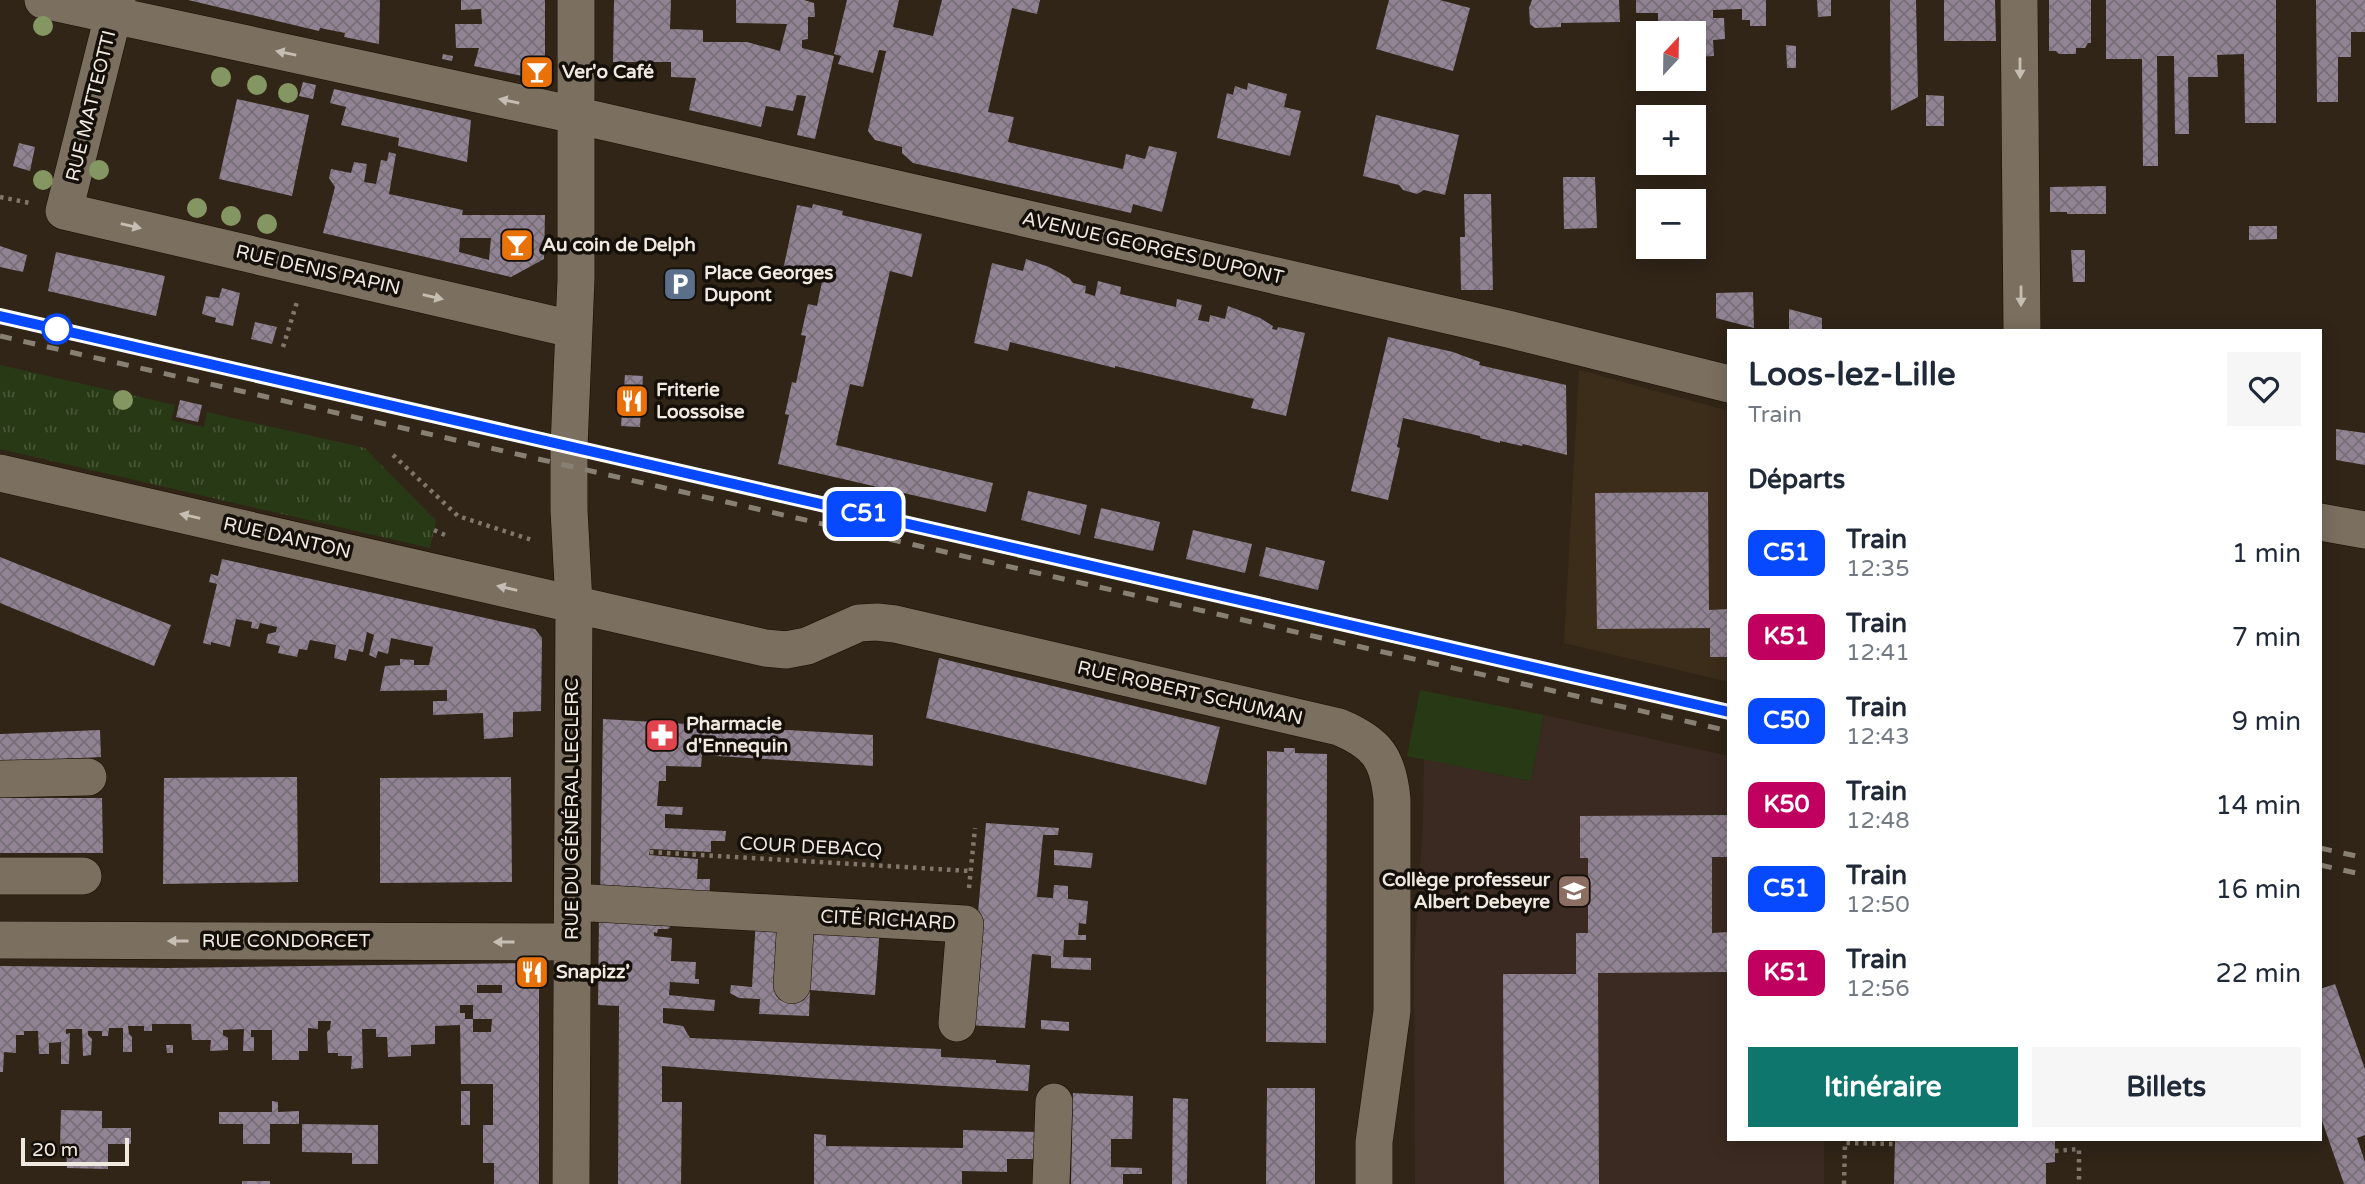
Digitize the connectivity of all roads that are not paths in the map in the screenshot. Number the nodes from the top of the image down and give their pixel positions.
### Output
1 (43, 0) edge
2 (576, 0) edge
3 (2020, 0) edge
4 (115, 8) edge
5 (575, 115) junction
6 (65, 211) joint
7 (2022, 329) edge
8 (572, 330) junction
9 (1727, 384) edge
10 (0, 473) edge
11 (2322, 522) edge
12 (2365, 530) edge
13 (573, 603) junction
14 (88, 777) dead end
15 (0, 779) edge
16 (0, 876) edge
17 (83, 876) dead end
18 (573, 902) junction
19 (796, 915) junction
20 (0, 940) edge
21 (572, 942) junction
22 (792, 985) dead end
23 (957, 1023) dead end
24 (1054, 1102) dead end
25 (571, 1184) edge
26 (1051, 1184) edge
27 (1374, 1184) edge

1 - 4 street, AVENUE GEORGES DUPONT
2 - 5 street, RUE DU GÉNÉRAL LECLERC
3 -> 7 street
5 -> 4 street, AVENUE GEORGES DUPONT
4 - 6 street, RUE MATTEOTTI
5 - 8 street, RUE DU GÉNÉRAL LECLERC
5 - 9 street, AVENUE GEORGES DUPONT
6 -> 8 street, RUE DENIS PAPIN
8 - 13 street, RUE DU GÉNÉRAL LECLERC
13 -> 10 street, RUE DANTON
11 - 12 street
13 - 18 street, RUE DU GÉNÉRAL LECLERC
13 - 27 street, RUE ROBERT SCHUMAN
14 - 15 street
16 - 17 street
18 - 19 street, CITÉ RICHARD
18 - 21 street, RUE DU GÉNÉRAL LECLERC
19 - 22 street, CITÉ RICHARD
19 - 23 street, CITÉ RICHARD
21 -> 20 street, RUE CONDORCET
21 - 25 street, RUE DU GÉNÉRAL LECLERC
24 - 26 street

